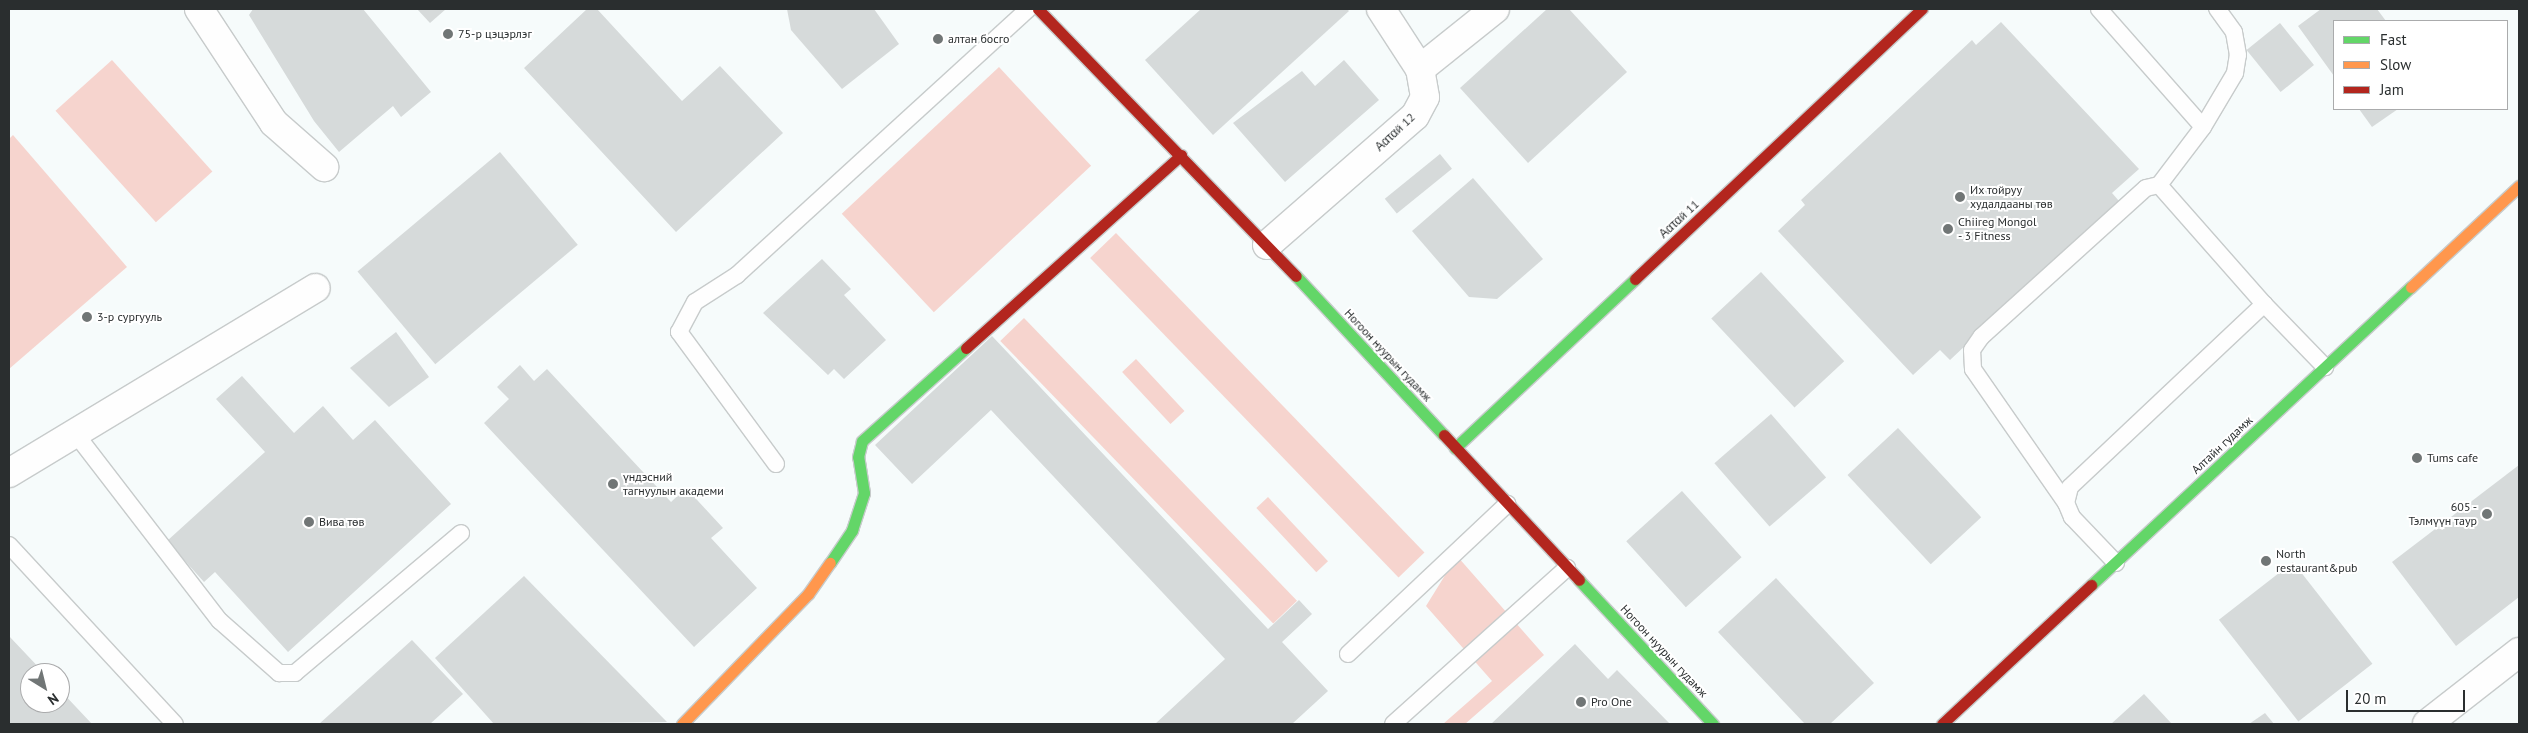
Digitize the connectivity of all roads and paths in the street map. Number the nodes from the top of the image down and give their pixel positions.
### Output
1 (199, 9) edge
2 (1028, 9) edge
3 (1038, 9) edge
4 (1382, 9) edge
5 (1495, 9) edge
6 (1922, 9) edge
7 (2099, 9) edge
8 (2217, 9) edge
9 (1420, 69) junction
10 (2204, 127) junction
11 (1181, 155) junction
12 (324, 167) dead end
13 (2159, 185) junction
14 (2519, 186) edge
15 (1267, 245) junction
16 (316, 288) dead end
17 (2264, 304) junction
18 (2325, 367) junction
19 (76, 433) junction
20 (1455, 448) junction
21 (776, 464) dead end
22 (9, 473) edge
23 (2066, 503) junction
24 (1507, 504) junction
25 (461, 532) dead end
26 (9, 545) edge
27 (2116, 563) junction
28 (1567, 568) junction
29 (2519, 652) edge
30 (1348, 654) dead end
31 (175, 724) edge
32 (682, 724) edge
33 (1393, 724) edge
34 (1713, 724) edge
35 (1942, 724) edge
36 (2427, 724) edge

1 - 12 street
2 - 21 lane
3 - 11 main road, Ногоон нуурын гудамж
4 - 9 street
5 - 9 street
6 - 20 main road, Ααταй 11
7 - 10 lane
8 - 10 lane
9 - 15 street, Ααταй 12
10 - 13 lane
11 - 15 main road, Ногоон нуурын гудамж
11 - 32 main road
13 - 17 lane
13 - 23 lane
14 - 18 main road, Алтайн гудамж
15 - 20 main road, Ногоон нуурын гудамж
16 - 19 street
17 - 18 lane
17 - 23 lane
18 - 27 main road, Алтайн гудамж
19 - 22 street
19 - 25 lane
20 - 24 main road, Ногоон нуурын гудамж
23 - 27 lane
24 - 28 main road, Ногоон нуурын гудамж
24 - 30 lane
26 - 31 lane
27 - 35 main road, Алтайн гудамж
28 - 33 lane
28 - 34 main road, Ногоон нуурын гудамж
29 - 36 street

